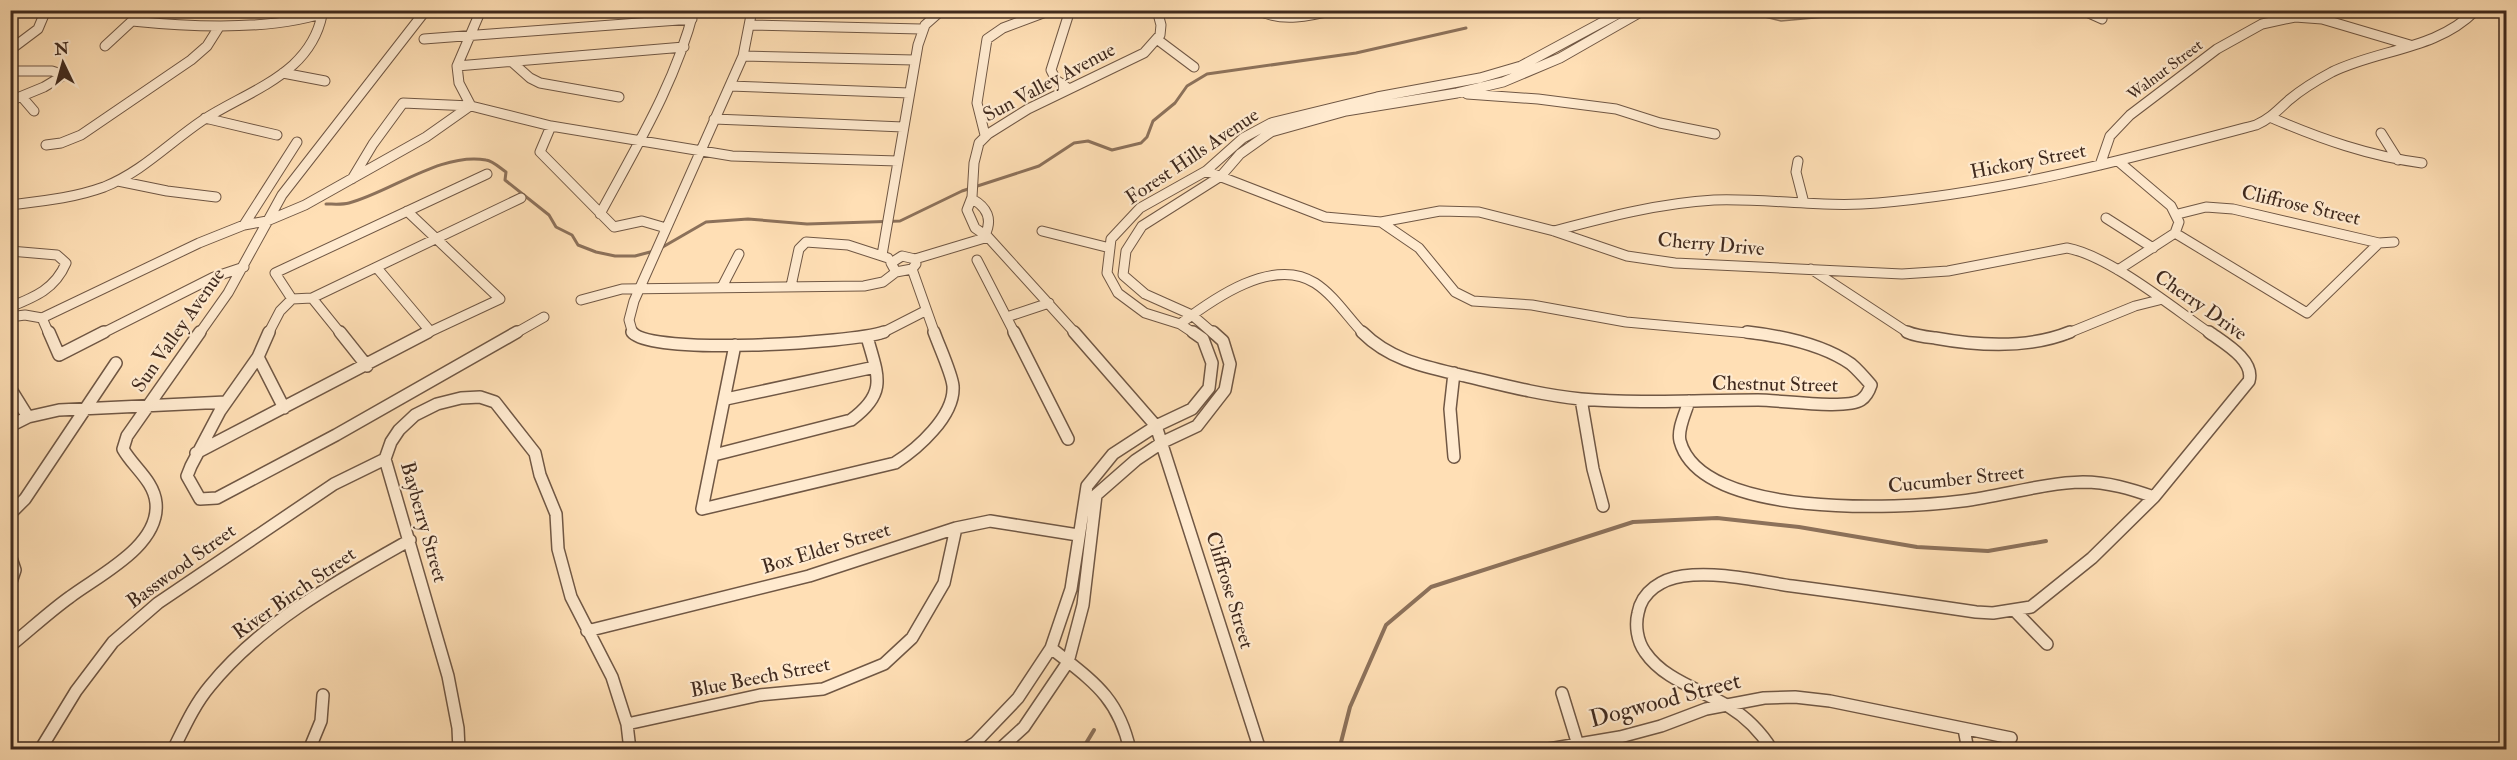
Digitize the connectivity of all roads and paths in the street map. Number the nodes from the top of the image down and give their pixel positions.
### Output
1 (46, 10) edge
2 (137, 10) edge
3 (332, 10) edge
4 (426, 10) edge
5 (481, 10) edge
6 (752, 10) edge
7 (942, 10) edge
8 (1051, 10) edge
9 (1070, 10) edge
10 (1157, 10) edge
11 (1258, 10) edge
12 (1335, 10) edge
13 (1624, 10) edge
14 (1644, 10) edge
15 (2082, 10) edge
16 (2475, 10) edge
17 (2296, 13) edge
18 (322, 15) junction
19 (693, 15) edge
20 (2102, 19) dead end
21 (132, 21) junction
22 (750, 25) junction
23 (219, 27) junction
24 (921, 29) junction
25 (468, 35) junction
26 (424, 39) dead end
27 (1158, 40) junction
28 (2410, 45) junction
29 (105, 46) dead end
30 (684, 47) junction
31 (10, 50) edge
32 (743, 56) junction
33 (914, 60) junction
34 (512, 62) junction
35 (457, 66) junction
36 (1194, 67) dead end
37 (10, 71) edge
38 (283, 73) junction
39 (325, 81) dead end
40 (730, 86) junction
41 (1069, 89) junction
42 (1453, 89) junction
43 (909, 93) junction
44 (22, 97) junction
45 (619, 97) dead end
46 (10, 101) edge
47 (471, 106) junction
48 (34, 111) dead end
49 (205, 118) junction
50 (2272, 118) junction
51 (714, 119) junction
52 (551, 126) junction
53 (903, 127) junction
54 (2381, 133) dead end
55 (1715, 134) dead end
56 (277, 135) dead end
57 (985, 135) junction
58 (639, 140) junction
59 (297, 142) dead end
60 (46, 145) dead end
61 (700, 152) junction
62 (2398, 160) junction
63 (898, 161) junction
64 (1798, 161) dead end
65 (2118, 161) junction
66 (2422, 163) dead end
67 (2100, 165) junction
68 (1206, 171) junction
69 (488, 174) dead end
70 (1221, 176) junction
71 (352, 179) junction
72 (118, 181) junction
73 (971, 195) junction
74 (216, 197) dead end
75 (520, 198) dead end
76 (1804, 203) junction
77 (10, 206) edge
78 (407, 212) junction
79 (600, 214) junction
80 (2178, 214) junction
81 (2106, 218) dead end
82 (267, 221) junction
83 (1381, 222) junction
84 (244, 225) junction
85 (1042, 231) dead end
86 (1554, 231) junction
87 (663, 232) junction
88 (2175, 233) junction
89 (986, 236) junction
90 (438, 239) junction
91 (2394, 242) dead end
92 (2379, 243) junction
93 (1110, 248) junction
94 (2153, 248) junction
95 (10, 251) edge
96 (739, 254) dead end
97 (882, 255) junction
98 (893, 260) junction
99 (977, 260) dead end
100 (914, 264) junction
101 (244, 267) junction
102 (377, 268) junction
103 (1810, 269) junction
104 (2118, 270) junction
105 (896, 272) junction
106 (791, 286) junction
107 (722, 288) junction
108 (638, 289) junction
109 (292, 298) junction
110 (312, 298) junction
111 (581, 300) dead end
112 (2159, 300) junction
113 (1049, 303) junction
114 (10, 307) edge
115 (925, 311) junction
116 (1192, 315) junction
117 (10, 317) edge
118 (544, 317) dead end
119 (1007, 317) junction
120 (42, 318) junction
121 (1180, 324) junction
122 (430, 331) junction
123 (867, 337) junction
124 (735, 345) junction
125 (258, 357) junction
126 (116, 363) dead end
127 (367, 366) junction
128 (875, 367) junction
129 (1454, 373) junction
130 (10, 388) edge
131 (726, 399) junction
132 (1581, 399) junction
133 (1689, 401) junction
134 (226, 402) junction
135 (146, 405) junction
136 (86, 408) junction
137 (284, 408) junction
138 (28, 417) junction
139 (10, 426) edge
140 (1156, 426) junction
141 (1068, 440) dead end
142 (1163, 442) junction
143 (196, 453) junction
144 (714, 454) junction
145 (1454, 457) dead end
146 (385, 459) junction
147 (2154, 497) junction
148 (1603, 506) dead end
149 (10, 514) edge
150 (956, 528) junction
151 (1078, 535) junction
152 (410, 540) junction
153 (10, 555) edge
154 (10, 585) edge
155 (2015, 611) junction
156 (587, 630) junction
157 (2047, 644) dead end
158 (10, 646) edge
159 (1051, 648) junction
160 (1068, 662) junction
161 (1562, 693) dead end
162 (323, 695) dead end
163 (1727, 705) junction
164 (627, 724) junction
165 (1964, 729) junction
166 (2010, 738) dead end
167 (1578, 745) junction
168 (1471, 749) edge
169 (40, 750) edge
170 (173, 750) edge
171 (309, 750) edge
172 (459, 750) edge
173 (630, 750) edge
174 (964, 750) edge
175 (999, 750) edge
176 (1130, 750) edge
177 (1260, 750) edge
178 (1491, 750) edge
179 (1543, 750) edge
180 (1772, 750) edge
181 (1968, 750) edge

1 - 31 street
2 - 21 street
3 - 18 street
4 - 82 street, Sun Valley Avenue
5 - 25 street
6 - 22 street
7 - 24 street
8 - 57 street
9 - 41 street
10 - 27 street
11 - 12 street
13 - 42 street, Forest Hills Avenue
14 - 42 street, Forest Hills Avenue
15 - 20 street
16 - 28 street, Hickory Street
17 - 28 street, Walnut Street
17 - 67 street, Walnut Street
18 - 23 street
18 - 38 street
19 - 25 street
19 - 30 street
21 - 23 street
21 - 29 street
22 - 24 street
22 - 32 street
23 - 60 street
24 - 33 street
25 - 26 street
25 - 35 street
27 - 36 street
27 - 41 street, Sun Valley Avenue
28 - 50 street, Hickory Street
30 - 34 street
30 - 58 street
32 - 33 street
32 - 40 street
33 - 43 street
34 - 35 street
34 - 45 street
35 - 47 street
37 - 44 street
38 - 39 street
38 - 49 street
40 - 43 street
40 - 51 street
41 - 57 street, Sun Valley Avenue
42 - 55 street
42 - 68 street, Forest Hills Avenue
42 - 70 street, Forest Hills Avenue
43 - 53 street
44 - 46 street
44 - 48 street
47 - 52 street
47 - 71 street
47 - 71 street
49 - 56 street
49 - 72 street
50 - 62 street
50 - 65 street, Hickory Street
51 - 53 street
51 - 61 street
52 - 58 street
52 - 79 street
53 - 63 street
54 - 62 street
57 - 73 street, Sun Valley Avenue
58 - 61 street
58 - 79 street
59 - 84 street
61 - 63 street
61 - 87 street
62 - 66 street
63 - 97 street
64 - 76 street
65 - 67 street, Hickory Street
65 - 80 street
67 - 76 street, Hickory Street
68 - 70 street, Cherry Drive
68 - 93 street, Forest Hills Avenue
69 - 78 street
70 - 83 street, Cherry Drive
70 - 116 street, Forest Hills Avenue
71 - 82 street
72 - 74 street
72 - 77 street
73 - 89 street
73 - 89 street, Sun Valley Avenue
75 - 90 street
76 - 86 street, Hickory Street
78 - 90 street
78 - 109 street
79 - 87 street
80 - 88 street
80 - 92 street, Cliffrose Street
81 - 94 street
82 - 84 street
82 - 101 street, Sun Valley Avenue
83 - 86 street, Cherry Drive
83 - 133 street, Chestnut Street
84 - 120 street
85 - 93 street
86 - 103 street, Cherry Drive
87 - 108 street
88 - 92 street, Cliffrose Street
88 - 94 street
89 - 100 street
89 - 113 street, Cliffrose Street
90 - 102 street
90 - 122 street
91 - 92 street
93 - 121 street
94 - 104 street
95 - 114 street
96 - 107 street
97 - 98 street
97 - 106 street
98 - 100 street
98 - 105 street
99 - 119 street
100 - 105 street
100 - 115 street
101 - 120 street
101 - 135 street, Sun Valley Avenue
102 - 110 street
102 - 122 street
103 - 104 street, Cherry Drive
103 - 112 street
104 - 112 street, Cherry Drive
105 - 106 street
106 - 107 street
107 - 108 street
108 - 111 street
108 - 124 street
109 - 110 street
109 - 125 street
110 - 127 street
112 - 147 street, Cherry Drive
113 - 119 street
113 - 140 street, Cliffrose Street
115 - 123 street
115 - 144 street
116 - 121 street, Chestnut Street
116 - 129 street, Chestnut Street
116 - 142 street, Forest Hills Avenue
117 - 120 street
118 - 143 street
119 - 141 street
121 - 140 street
122 - 127 street
123 - 124 street
123 - 128 street
124 - 131 street
125 - 134 street
125 - 137 street
126 - 136 street
127 - 137 street
128 - 131 street
128 - 144 street
129 - 132 street, Chestnut Street
129 - 145 street
130 - 138 street
131 - 144 street
132 - 133 street, Chestnut Street
132 - 148 street
133 - 147 street, Cucumber Street
134 - 135 street
134 - 143 street
135 - 136 street
135 - 158 street, Sun Valley Avenue
136 - 138 street
136 - 149 street
137 - 143 street
138 - 139 street
140 - 142 street, Cliffrose Street
140 - 151 street
142 - 160 street, Forest Hills Avenue
142 - 177 street, Cliffrose Street
146 - 152 street, Bayberry Street
146 - 156 street, Bayberry Street
146 - 169 street, Basswood Street
147 - 155 street, Cherry Drive
150 - 151 street, Box Elder Street
150 - 156 street, Box Elder Street
150 - 164 street, Blue Beech Street
151 - 159 street
152 - 170 street, River Birch Street
152 - 172 street, Bayberry Street
153 - 154 street
155 - 157 street
155 - 163 street, Cherry Drive
156 - 164 street, Bayberry Street
159 - 160 street
159 - 174 street
160 - 175 street, Forest Hills Avenue
160 - 176 street
161 - 167 street
162 - 171 street
163 - 165 street, Dogwood Street
163 - 167 street, Dogwood Street
163 - 180 street, Cherry Drive
164 - 173 street, Bayberry Street
165 - 166 street, Dogwood Street
165 - 181 street
167 - 179 street, Dogwood Street
168 - 178 street

